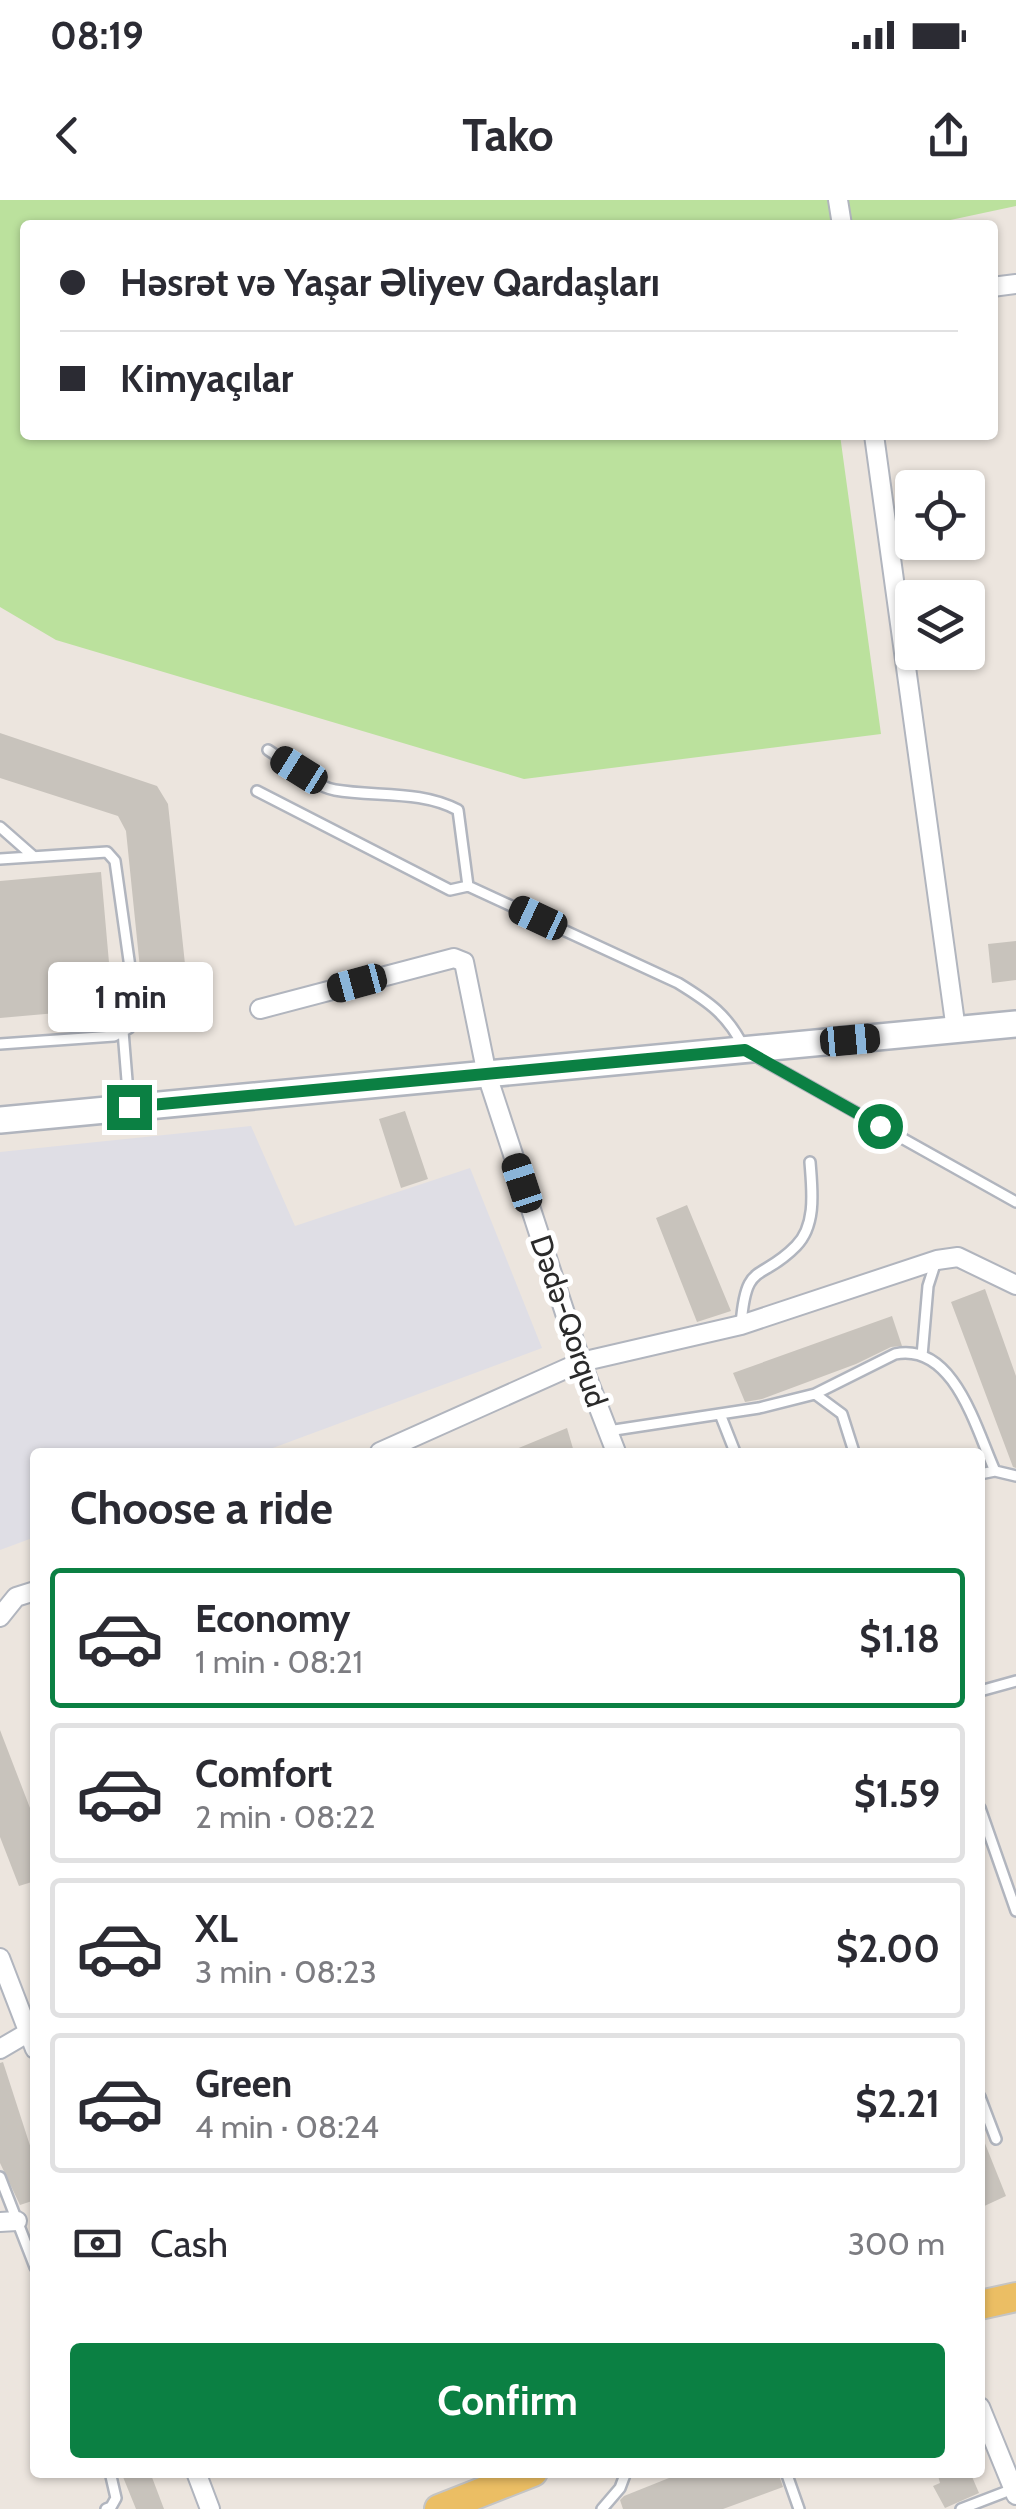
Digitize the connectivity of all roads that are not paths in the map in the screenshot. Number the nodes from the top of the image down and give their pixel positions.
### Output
1 (875, 440) edge
2 (268, 750) dead end
3 (257, 791) dead end
4 (0, 827) edge
5 (33, 856) junction
6 (0, 860) edge
7 (468, 886) junction
8 (260, 1009) dead end
9 (1016, 1024) edge
10 (956, 1030) junction
11 (123, 1031) junction
12 (0, 1044) edge
13 (745, 1050) junction
14 (487, 1075) junction
15 (129, 1107) junction
16 (0, 1120) edge
17 (810, 1162) dead end
18 (1016, 1202) edge
19 (937, 1260) junction
20 (1016, 1286) edge
21 (741, 1325) junction
22 (922, 1356) junction
23 (581, 1362) junction
24 (815, 1394) junction
25 (720, 1414) junction
26 (608, 1431) junction
27 (389, 1448) edge
28 (614, 1448) edge
29 (733, 1448) edge
30 (853, 1448) edge
31 (984, 1448) edge
32 (985, 1449) edge
33 (995, 1471) junction
34 (985, 1473) edge
35 (1016, 1476) edge
36 (30, 1592) edge
37 (0, 1617) edge
38 (1016, 1680) edge
39 (985, 1690) edge
40 (985, 1822) edge
41 (1016, 1912) edge
42 (0, 1958) edge
43 (30, 2035) edge
44 (30, 2041) edge
45 (0, 2049) edge
46 (985, 2110) edge
47 (996, 2139) dead end
48 (0, 2176) edge
49 (8, 2221) edge
50 (30, 2258) edge
51 (1016, 2297) edge
52 (985, 2304) edge
53 (985, 2420) edge
54 (111, 2478) edge
55 (203, 2478) edge
56 (525, 2478) edge
57 (624, 2478) edge
58 (788, 2478) edge
59 (1014, 2492) edge
60 (494, 2500) edge
61 (106, 2509) edge
62 (210, 2509) edge
63 (440, 2509) edge
64 (602, 2509) edge
65 (799, 2509) edge
66 (961, 2509) edge

1 - 10 street
2 - 7 lane
3 - 7 lane
4 - 5 lane
5 - 6 lane
5 - 11 lane
7 - 13 lane
8 - 14 street, Dədə-Qorqud
9 - 10 street
10 - 13 street
11 - 12 lane
11 - 15 lane
13 - 14 street
13 - 18 lane
14 - 15 street
14 - 23 street, Dədə-Qorqud
15 - 16 street
17 - 21 lane
19 - 20 street
19 - 21 street
19 - 22 lane
21 - 23 street
22 - 24 lane
22 - 31 lane
23 - 26 street, Dədə-Qorqud
23 - 27 street
24 - 25 lane
24 - 30 lane
25 - 26 lane
25 - 29 lane
26 - 28 street, Dədə-Qorqud
32 - 33 lane
33 - 34 lane
33 - 35 lane
36 - 37 street
38 - 39 lane
40 - 41 lane
42 - 43 street
44 - 45 street
46 - 47 lane
48 - 49 lane
49 - 50 lane
51 - 52 main road
53 - 59 street
54 - 61 lane
55 - 62 street
56 - 60 main road
57 - 64 lane
58 - 65 lane
59 - 66 lane
60 - 63 main road

